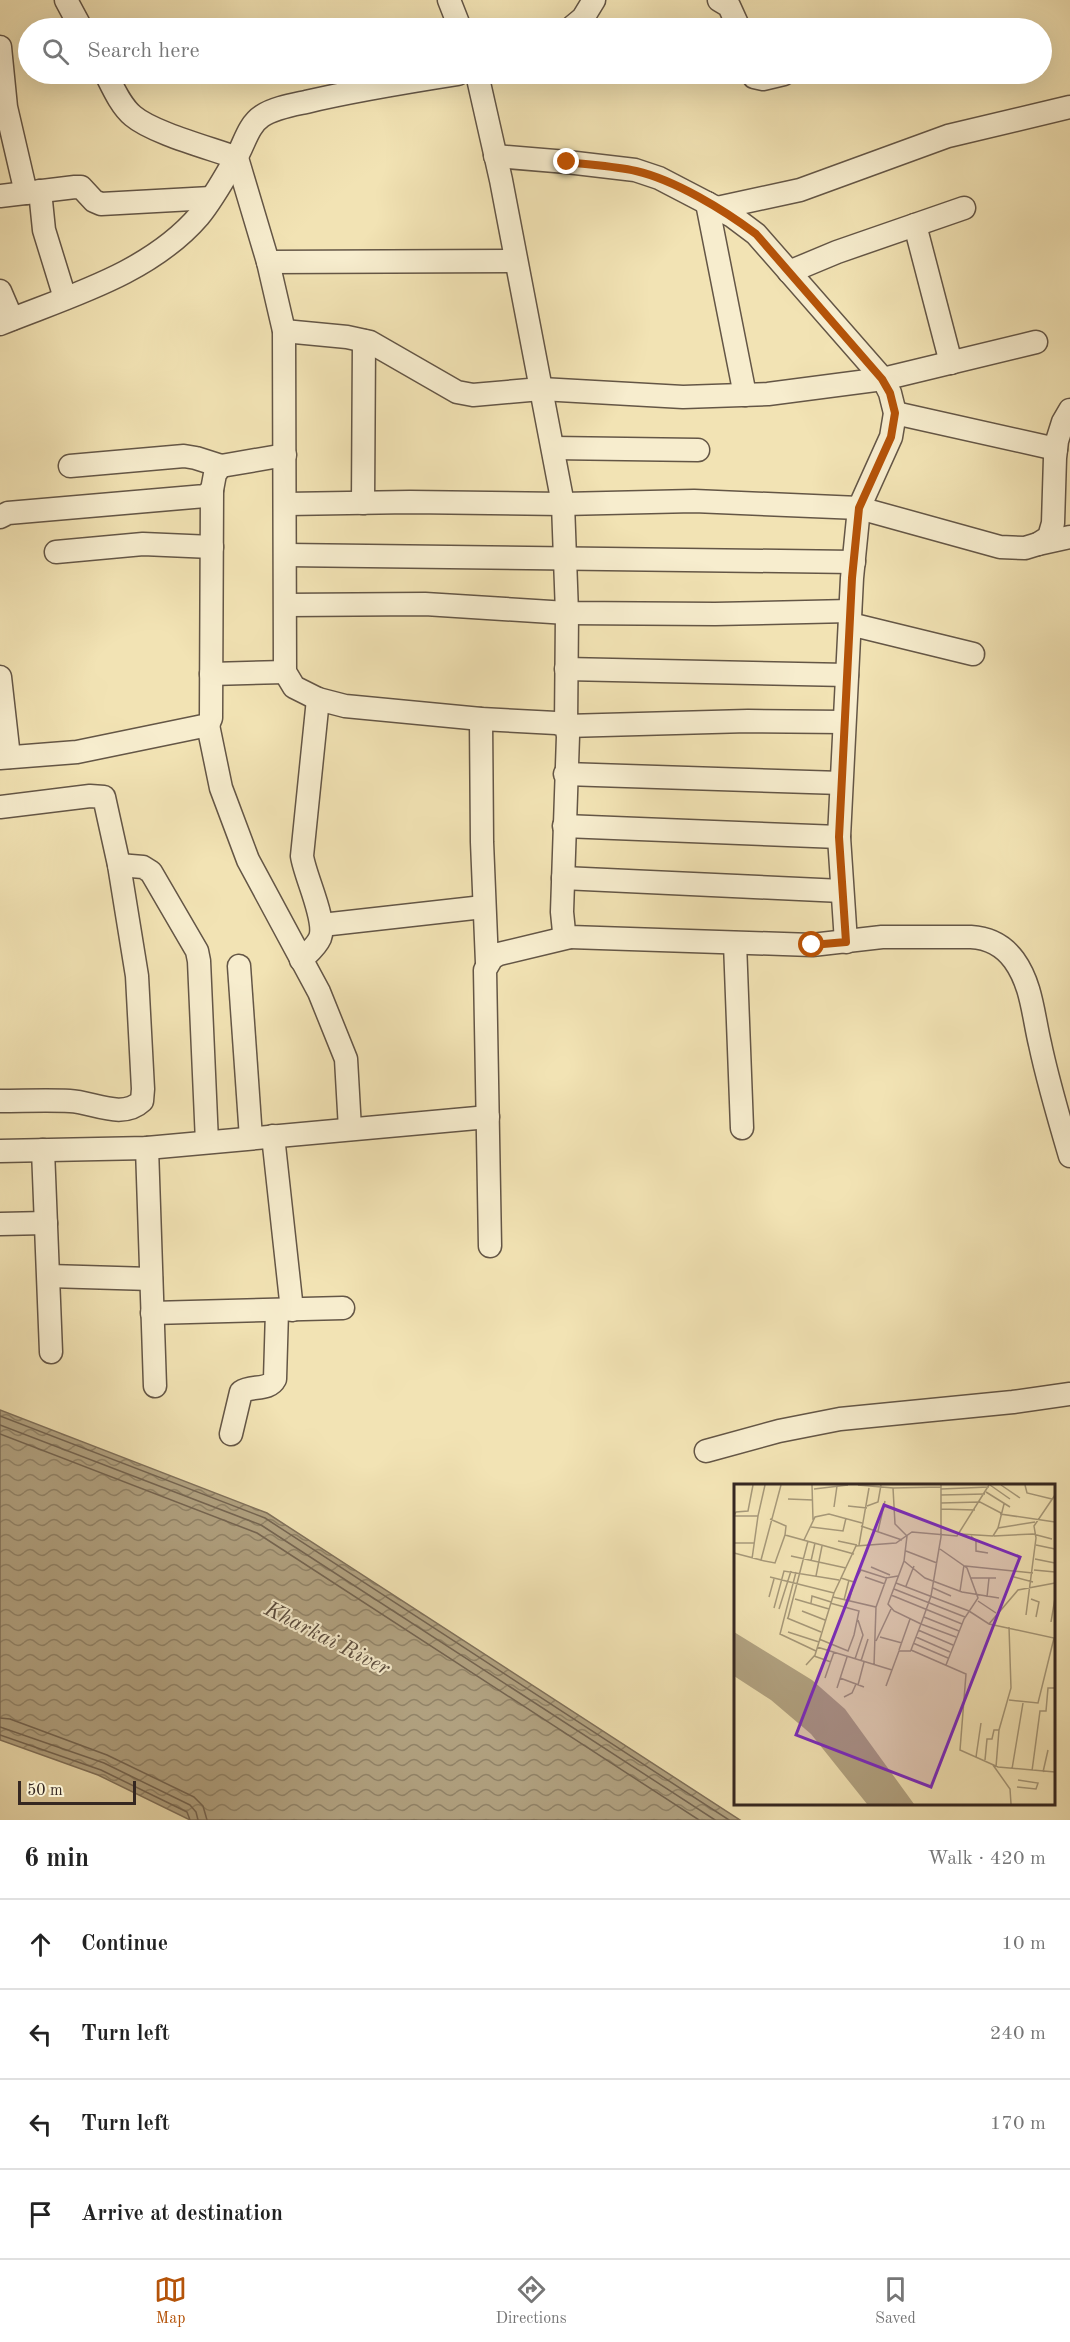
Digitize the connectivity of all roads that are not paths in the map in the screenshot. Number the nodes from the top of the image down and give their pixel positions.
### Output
1 (66, 0) edge
2 (449, 0) edge
3 (594, 0) edge
4 (719, 0) edge
5 (76, 18) edge
6 (456, 18) edge
7 (584, 18) edge
8 (734, 18) edge
9 (0, 47) edge
10 (112, 84) edge
11 (400, 84) edge
12 (479, 84) edge
13 (1070, 107) edge
14 (4, 117) edge
15 (495, 156) junction
16 (237, 158) junction
17 (33, 192) junction
18 (0, 196) edge
19 (211, 198) junction
20 (712, 206) junction
21 (964, 208) dead end
22 (915, 225) junction
23 (516, 261) junction
24 (268, 262) junction
25 (789, 272) junction
26 (0, 291) edge
27 (64, 298) junction
28 (6, 321) edge
29 (284, 331) junction
30 (363, 341) junction
31 (1036, 342) dead end
32 (951, 363) junction
33 (882, 379) junction
34 (541, 388) junction
35 (745, 395) junction
36 (1070, 410) edge
37 (895, 413) junction
38 (553, 448) junction
39 (1056, 449) junction
40 (698, 450) dead end
41 (285, 455) junction
42 (70, 466) dead end
43 (221, 466) junction
44 (212, 490) junction
45 (363, 503) junction
46 (286, 504) junction
47 (563, 504) junction
48 (859, 508) junction
49 (0, 517) edge
50 (1070, 537) edge
51 (1038, 544) junction
52 (212, 547) junction
53 (56, 552) dead end
54 (286, 555) junction
55 (565, 557) junction
56 (854, 562) junction
57 (286, 605) junction
58 (567, 613) junction
59 (850, 618) junction
60 (973, 654) dead end
61 (566, 669) junction
62 (285, 672) junction
63 (211, 674) junction
64 (847, 675) junction
65 (0, 677) edge
66 (318, 699) junction
67 (482, 719) junction
68 (844, 722) junction
69 (207, 725) junction
70 (566, 726) junction
71 (5, 757) edge
72 (565, 774) junction
73 (841, 783) junction
74 (0, 807) edge
75 (564, 826) junction
76 (839, 837) junction
77 (119, 865) junction
78 (563, 878) junction
79 (842, 891) junction
80 (483, 907) junction
81 (322, 925) junction
82 (570, 937) junction
83 (846, 942) junction
84 (735, 943) junction
85 (301, 960) junction
86 (487, 963) junction
87 (239, 966) dead end
88 (0, 1101) edge
89 (488, 1117) junction
90 (742, 1128) dead end
91 (350, 1129) junction
92 (262, 1137) junction
93 (207, 1142) junction
94 (147, 1148) junction
95 (43, 1150) junction
96 (0, 1151) edge
97 (1070, 1156) edge
98 (46, 1223) junction
99 (0, 1224) edge
100 (490, 1246) dead end
101 (49, 1276) junction
102 (151, 1279) junction
103 (343, 1308) dead end
104 (284, 1310) junction
105 (152, 1313) junction
106 (51, 1352) dead end
107 (155, 1386) dead end
108 (1070, 1394) edge
109 (231, 1434) dead end
110 (706, 1451) dead end

1 - 5 street
2 - 6 street
3 - 7 street
4 - 8 street
9 - 14 street
10 - 16 street
11 - 16 street
12 - 15 street
13 - 20 street
14 - 17 street
15 - 20 street
15 - 23 street
16 - 19 street
16 - 24 street
17 - 18 street
17 - 19 street
17 - 27 street
19 - 27 street
20 - 25 street
20 - 35 street
21 - 22 street
22 - 25 street
22 - 32 street
23 - 24 street
23 - 34 street
24 - 29 street
25 - 33 street
26 - 28 street
27 - 28 street
29 - 30 street
29 - 41 street
30 - 34 street
30 - 45 street
31 - 32 street
32 - 33 street
33 - 35 street
33 - 37 street
34 - 35 street
34 - 38 street
36 - 39 street
37 - 39 street
37 - 48 street
38 - 40 street
38 - 47 street
39 - 51 street
41 - 43 street
41 - 46 street
42 - 43 street
43 - 44 street
44 - 49 street
44 - 52 street
45 - 46 street
45 - 47 street
46 - 54 street
47 - 48 street
47 - 55 street
48 - 51 street
48 - 56 street
50 - 51 street
52 - 53 street
52 - 63 street
54 - 55 street
54 - 57 street
55 - 56 street
55 - 58 street
56 - 59 street
57 - 58 street
57 - 62 street
58 - 59 street
58 - 61 street
59 - 60 street
59 - 64 street
61 - 64 street
61 - 70 street
62 - 63 street
62 - 66 street
63 - 69 street
64 - 68 street
65 - 71 street
66 - 67 street
66 - 81 street
67 - 70 street
67 - 80 street
68 - 70 street
68 - 73 street
69 - 71 street
69 - 85 street
70 - 72 street
72 - 73 street
72 - 75 street
73 - 76 street
74 - 77 street
75 - 76 street
75 - 78 street
76 - 79 street
77 - 88 street
77 - 93 street
78 - 79 street
78 - 82 street
79 - 83 street
80 - 81 street
80 - 86 street
81 - 85 street
82 - 84 street
82 - 86 street
83 - 84 street
83 - 97 street
84 - 90 street
85 - 91 street
86 - 89 street
87 - 92 street
89 - 91 street
89 - 100 street
91 - 92 street
92 - 93 street
92 - 104 street
93 - 94 street
94 - 95 street
94 - 102 street
95 - 96 street
95 - 98 street
98 - 99 street
98 - 101 street
101 - 102 street
101 - 106 street
102 - 105 street
103 - 104 street
104 - 105 street
104 - 109 street
105 - 107 street
108 - 110 street

